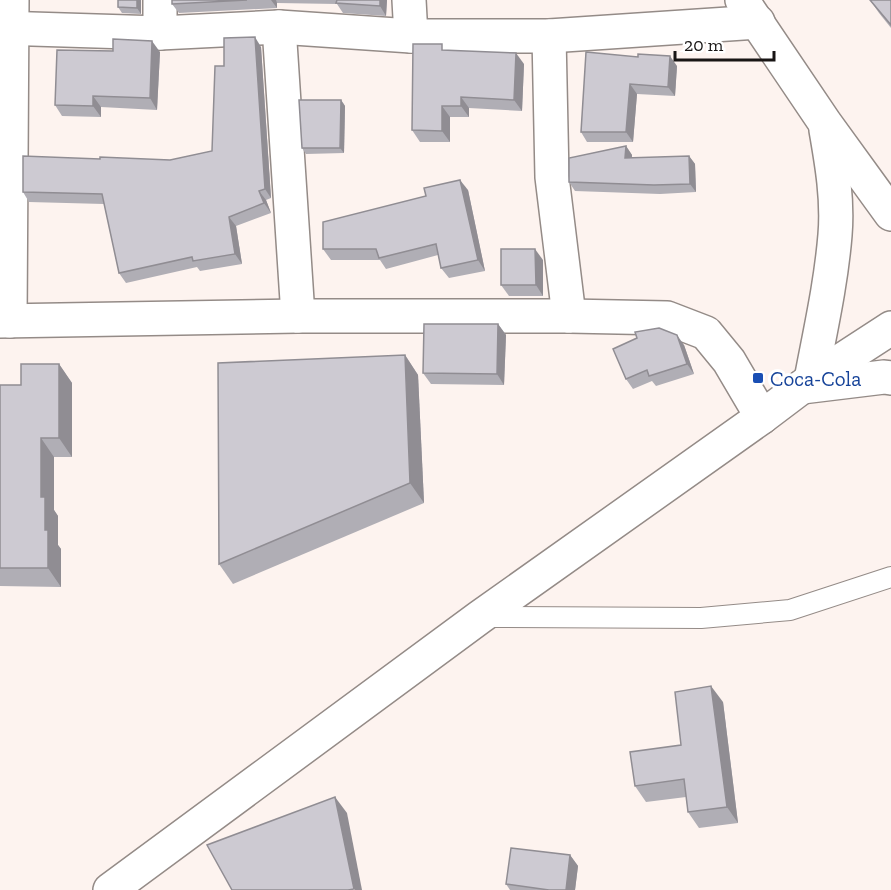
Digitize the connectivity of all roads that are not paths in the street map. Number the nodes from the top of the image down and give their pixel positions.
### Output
1 (160, 0) edge
2 (409, 0) edge
3 (750, 11) edge
4 (8, 19) edge
5 (279, 27) junction
6 (160, 33) junction
7 (411, 36) junction
8 (549, 36) junction
9 (825, 123) junction
10 (891, 214) edge
11 (298, 316) junction
12 (569, 316) junction
13 (5, 321) edge
14 (891, 328) edge
15 (891, 378) edge
16 (807, 383) junction
17 (762, 417) junction
18 (891, 577) edge
19 (480, 616) junction
20 (110, 890) edge

1 - 6 street
2 - 7 street
3 - 8 street
3 - 9 street
4 - 6 street
4 - 13 street
5 - 6 street
5 - 7 street
5 - 11 street
7 - 8 street
8 - 12 street
9 - 10 street
9 - 16 street
11 - 12 street
11 - 13 street
12 - 17 street
14 - 16 street
15 - 16 street
16 - 17 street
17 - 19 street
18 - 19 lane
19 - 20 street

